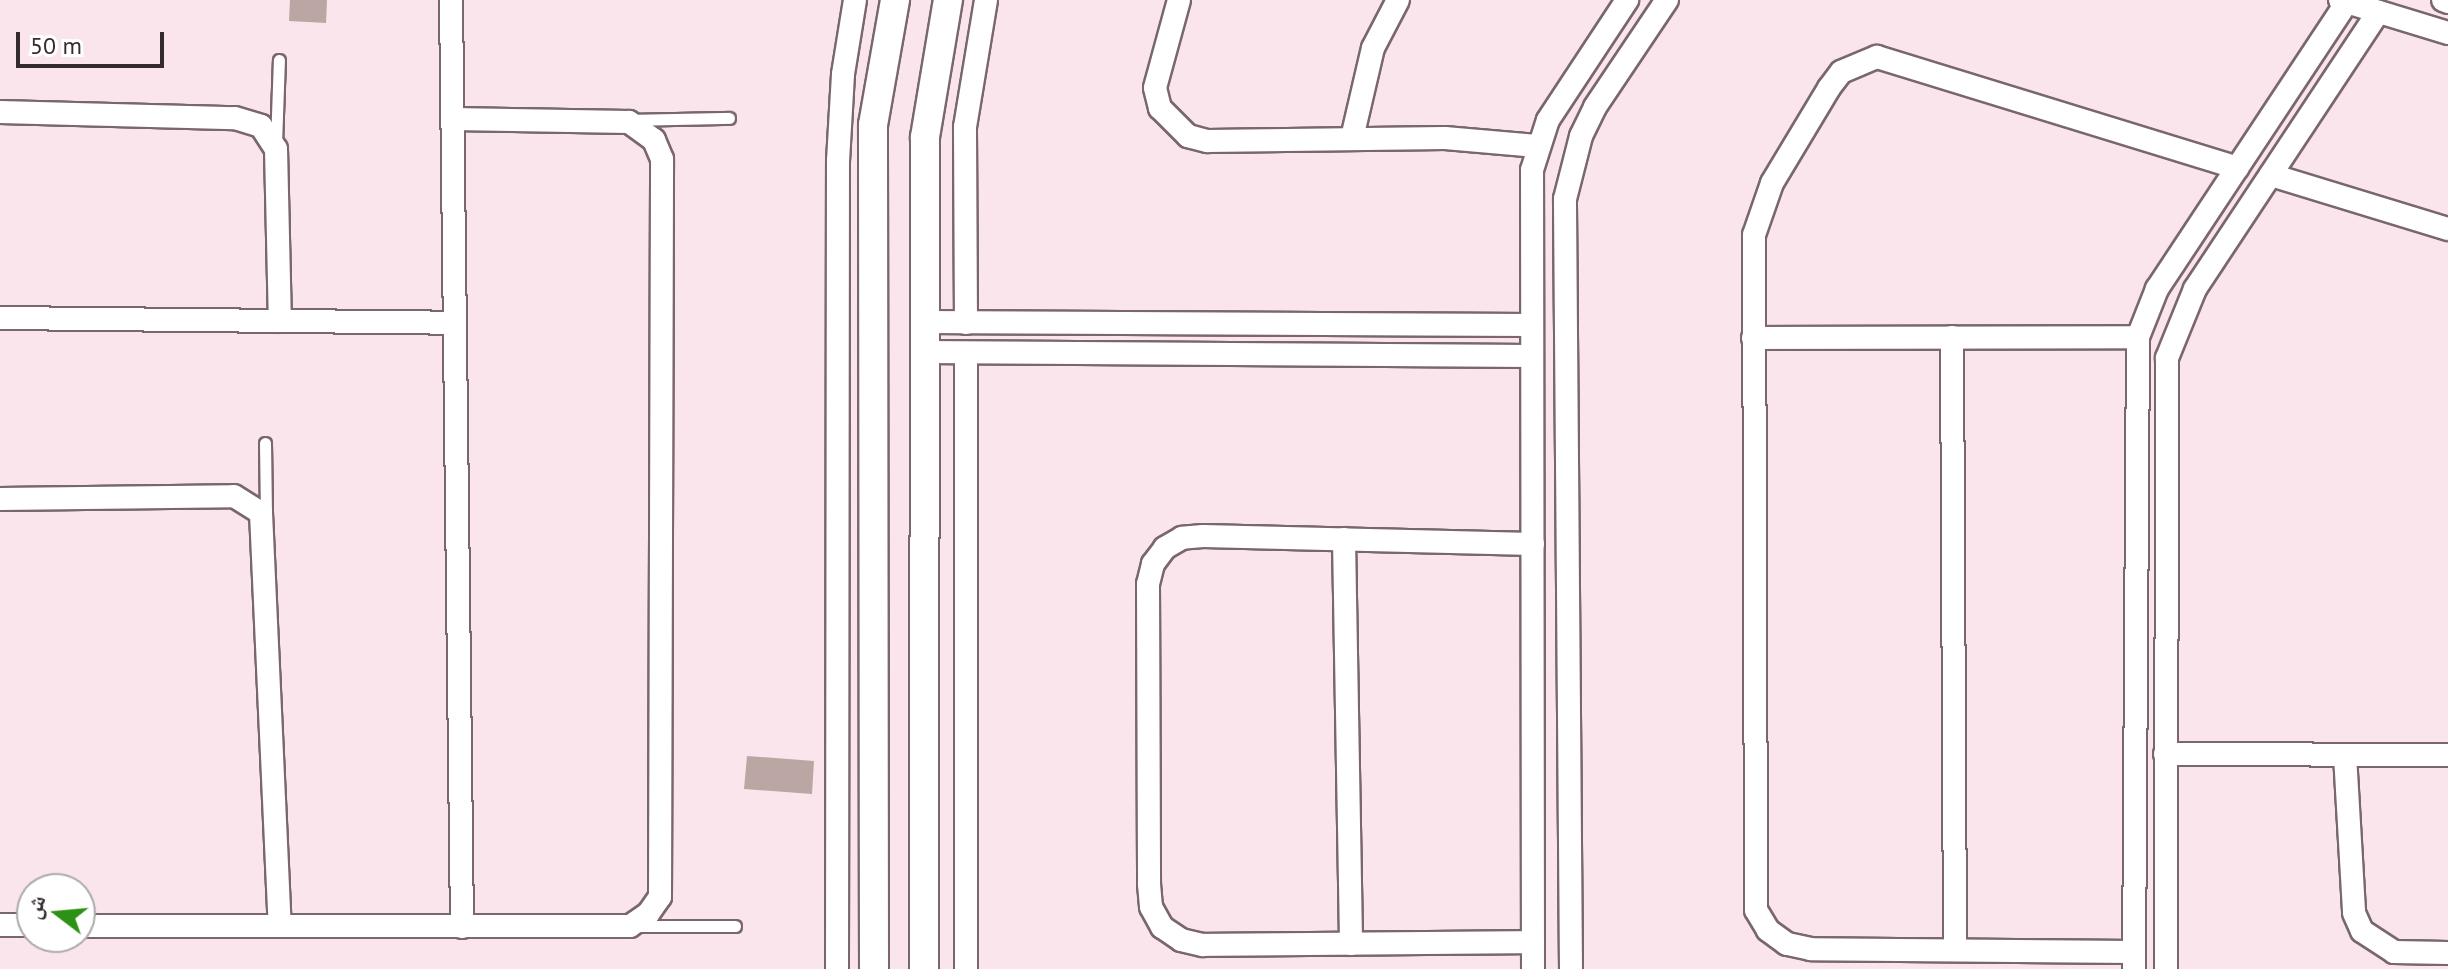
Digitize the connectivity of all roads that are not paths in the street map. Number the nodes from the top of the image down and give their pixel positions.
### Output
1 (451, 0) edge
2 (855, 0) edge
3 (895, 0) edge
4 (948, 0) edge
5 (986, 0) edge
6 (1179, 0) edge
7 (1398, 0) edge
8 (1627, 0) edge
9 (1667, 0) edge
10 (2343, 1) edge
11 (2378, 12) junction
12 (2448, 33) edge
13 (279, 60) dead end
14 (0, 112) edge
15 (729, 118) dead end
16 (453, 119) junction
17 (619, 120) junction
18 (1352, 138) junction
19 (1537, 146) junction
20 (276, 149) junction
21 (2237, 168) junction
22 (2271, 175) junction
23 (2448, 229) edge
24 (0, 318) edge
25 (280, 321) junction
26 (923, 322) junction
27 (455, 323) junction
28 (966, 323) junction
29 (1532, 325) junction
30 (1952, 337) junction
31 (2138, 337) junction
32 (1753, 338) junction
33 (923, 352) junction
34 (966, 353) junction
35 (1532, 356) junction
36 (265, 443) dead end
37 (1567, 453) junction
38 (1532, 454) junction
39 (2165, 488) junction
40 (2134, 489) junction
41 (0, 499) edge
42 (266, 529) junction
43 (1344, 539) junction
44 (1533, 544) junction
45 (2165, 754) junction
46 (2345, 755) junction
47 (2448, 755) edge
48 (96, 926) edge
49 (280, 926) junction
50 (630, 926) junction
51 (735, 926) dead end
52 (462, 927) junction
53 (1533, 942) junction
54 (1351, 944) junction
55 (1955, 950) junction
56 (2448, 953) edge
57 (2134, 960) edge
58 (837, 969) edge
59 (874, 969) edge
60 (924, 969) edge
61 (966, 969) edge
62 (1533, 969) edge
63 (1571, 969) edge
64 (2166, 969) edge

1 - 16 street
2 - 58 street
3 - 59 street
4 - 26 street
5 - 28 street
6 - 18 street
7 - 18 street
8 - 19 street
9 - 37 street
10 - 11 street
10 - 21 street
11 - 12 street
11 - 22 street
13 - 20 lane
14 - 20 street
15 - 17 lane
16 - 17 street
16 - 27 street
17 - 50 street
18 - 19 street
19 - 29 street
20 - 25 street
21 - 31 street
21 - 32 street
22 - 23 street
22 - 39 street
24 - 25 street
25 - 27 street
26 - 28 street
26 - 33 street
27 - 52 street
28 - 29 street
29 - 35 street
30 - 31 street
30 - 32 street
30 - 55 street
31 - 40 street
32 - 55 street
33 - 34 street
33 - 60 street
34 - 35 street
34 - 61 street
35 - 38 street
36 - 42 lane
37 - 38 street
37 - 63 street
38 - 44 street
39 - 40 street
39 - 45 street
40 - 57 street
41 - 42 street
42 - 49 street
43 - 44 street
43 - 54 street
43 - 54 street
44 - 53 street
45 - 46 street
45 - 64 street
46 - 47 street
46 - 56 street
48 - 49 street
49 - 52 street
50 - 51 lane
50 - 52 street
53 - 54 street
53 - 62 street
55 - 57 street

